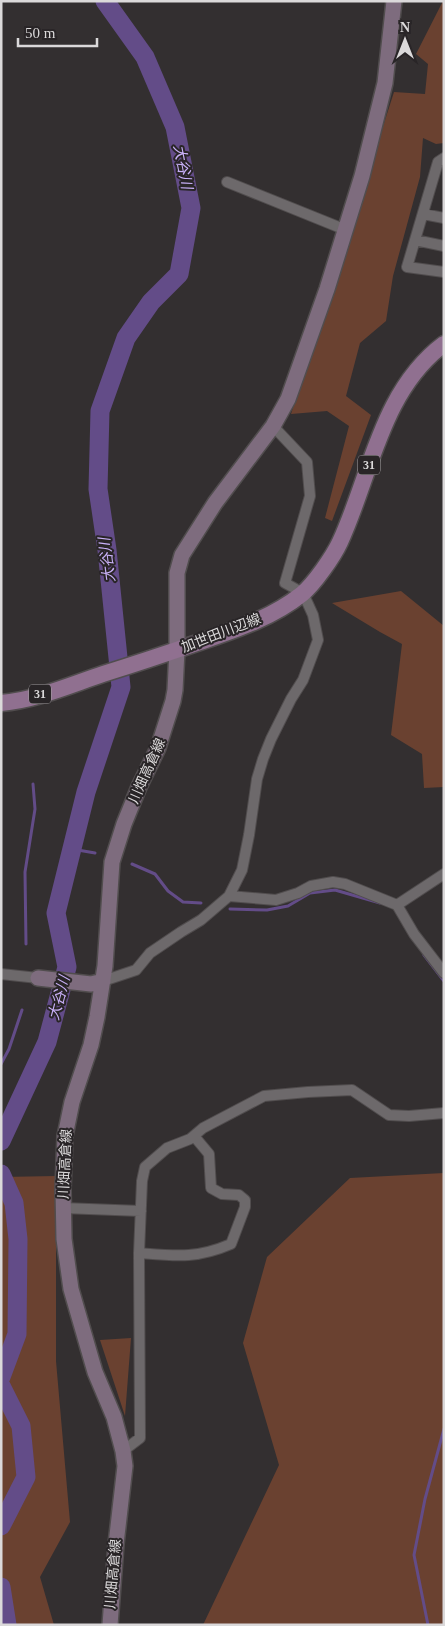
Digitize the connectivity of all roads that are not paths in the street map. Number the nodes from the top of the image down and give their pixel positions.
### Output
1 (394, 1) edge
2 (444, 158) edge
3 (227, 182) dead end
4 (423, 214) junction
5 (444, 218) edge
6 (346, 230) junction
7 (415, 240) junction
8 (444, 246) edge
9 (444, 272) edge
10 (444, 344) edge
11 (273, 426) junction
12 (303, 593) junction
13 (171, 652) junction
14 (1, 703) edge
15 (444, 874) edge
16 (229, 896) junction
17 (397, 905) junction
18 (444, 973) edge
19 (1, 974) edge
20 (38, 978) joint
21 (97, 983) junction
22 (444, 1113) edge
23 (194, 1136) junction
24 (63, 1208) junction
25 (141, 1211) junction
26 (139, 1254) junction
27 (123, 1451) junction
28 (110, 1625) edge

1 - 6 street, 川畑高倉線
2 - 4 street
3 - 6 street
4 - 5 street
4 - 7 street
6 - 11 street, 川畑高倉線
7 - 8 street
7 - 9 street
10 - 12 main road, 加世田川辺線 / 31
11 - 12 street
11 - 13 street, 川畑高倉線
12 - 13 main road, 加世田川辺線 / 31
12 - 16 street
13 - 14 main road, 加世田川辺線 / 31
13 - 21 street, 川畑高倉線
15 - 17 street
16 - 17 street
16 - 21 street
17 - 18 street
19 - 20 street
20 - 21 street
21 - 24 street, 川畑高倉線
22 - 23 street
23 - 25 street
23 - 26 street
24 - 25 street
24 - 27 street, 川畑高倉線
25 - 26 street
26 - 27 street
27 - 28 street, 川畑高倉線

